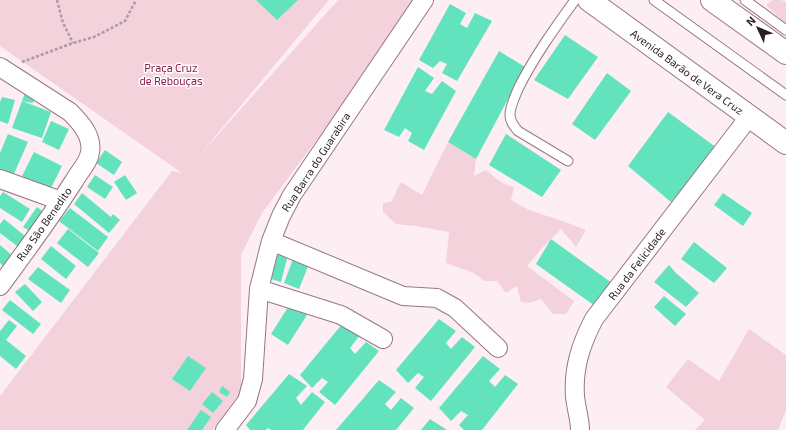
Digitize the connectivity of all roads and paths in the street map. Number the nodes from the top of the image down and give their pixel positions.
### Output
1 (56, 0) edge
2 (136, 0) edge
3 (424, 0) edge
4 (575, 0) edge
5 (589, 0) edge
6 (654, 0) edge
7 (712, 0) edge
8 (745, 0) edge
9 (786, 30) edge
10 (73, 43) junction
11 (786, 53) edge
12 (2, 68) edge
13 (786, 95) edge
14 (749, 117) junction
15 (786, 143) edge
16 (568, 161) dead end
17 (0, 179) edge
18 (61, 201) junction
19 (271, 241) junction
20 (0, 286) edge
21 (259, 289) junction
22 (383, 339) dead end
23 (498, 348) dead end
24 (225, 430) edge
25 (580, 430) edge

1 - 10 path
2 - 10 path
3 - 19 street, Rua Barra do Guarabira
4 - 16 lane
5 - 14 highway, Avenida Barão de Vera Cruz
6 - 13 lane
7 - 11 highway
8 - 9 lane
10 - 12 path
12 - 18 street, Rua São Benedito
14 - 15 highway, Avenida Barão de Vera Cruz
14 - 25 street, Rua da Felicidade
17 - 18 street
18 - 20 street, Rua São Benedito
19 - 21 street, Rua Barra do Guarabira
19 - 23 street
21 - 22 street
21 - 24 street, Rua Barra do Guarabira

